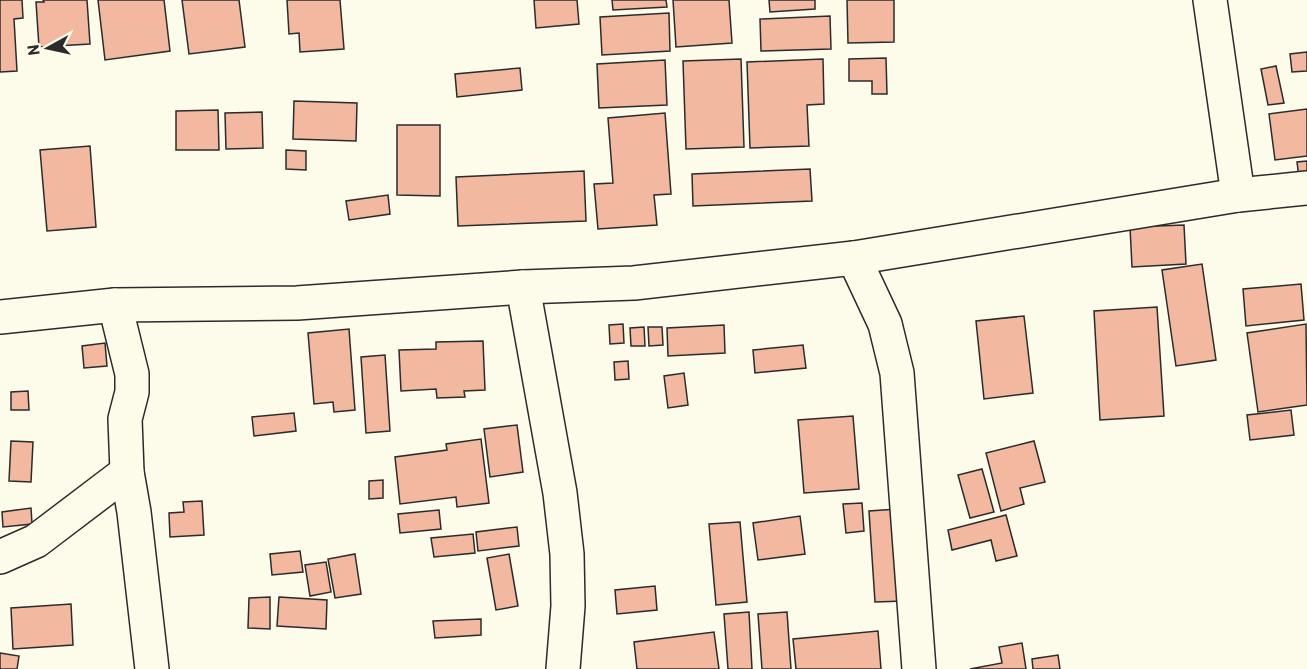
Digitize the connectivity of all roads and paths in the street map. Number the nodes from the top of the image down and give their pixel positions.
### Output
1 (1210, 0) edge
2 (1307, 188) edge
3 (1238, 195) junction
4 (854, 258) junction
5 (523, 287) junction
6 (115, 305) junction
7 (0, 317) edge
8 (127, 472) junction
9 (0, 557) edge
10 (152, 669) edge
11 (562, 669) edge
12 (919, 669) edge

1 - 3 street
2 - 3 street
3 - 4 street
4 - 5 street
4 - 12 street
5 - 6 street
5 - 11 street
6 - 7 street
6 - 8 street
8 - 9 street
8 - 10 street

